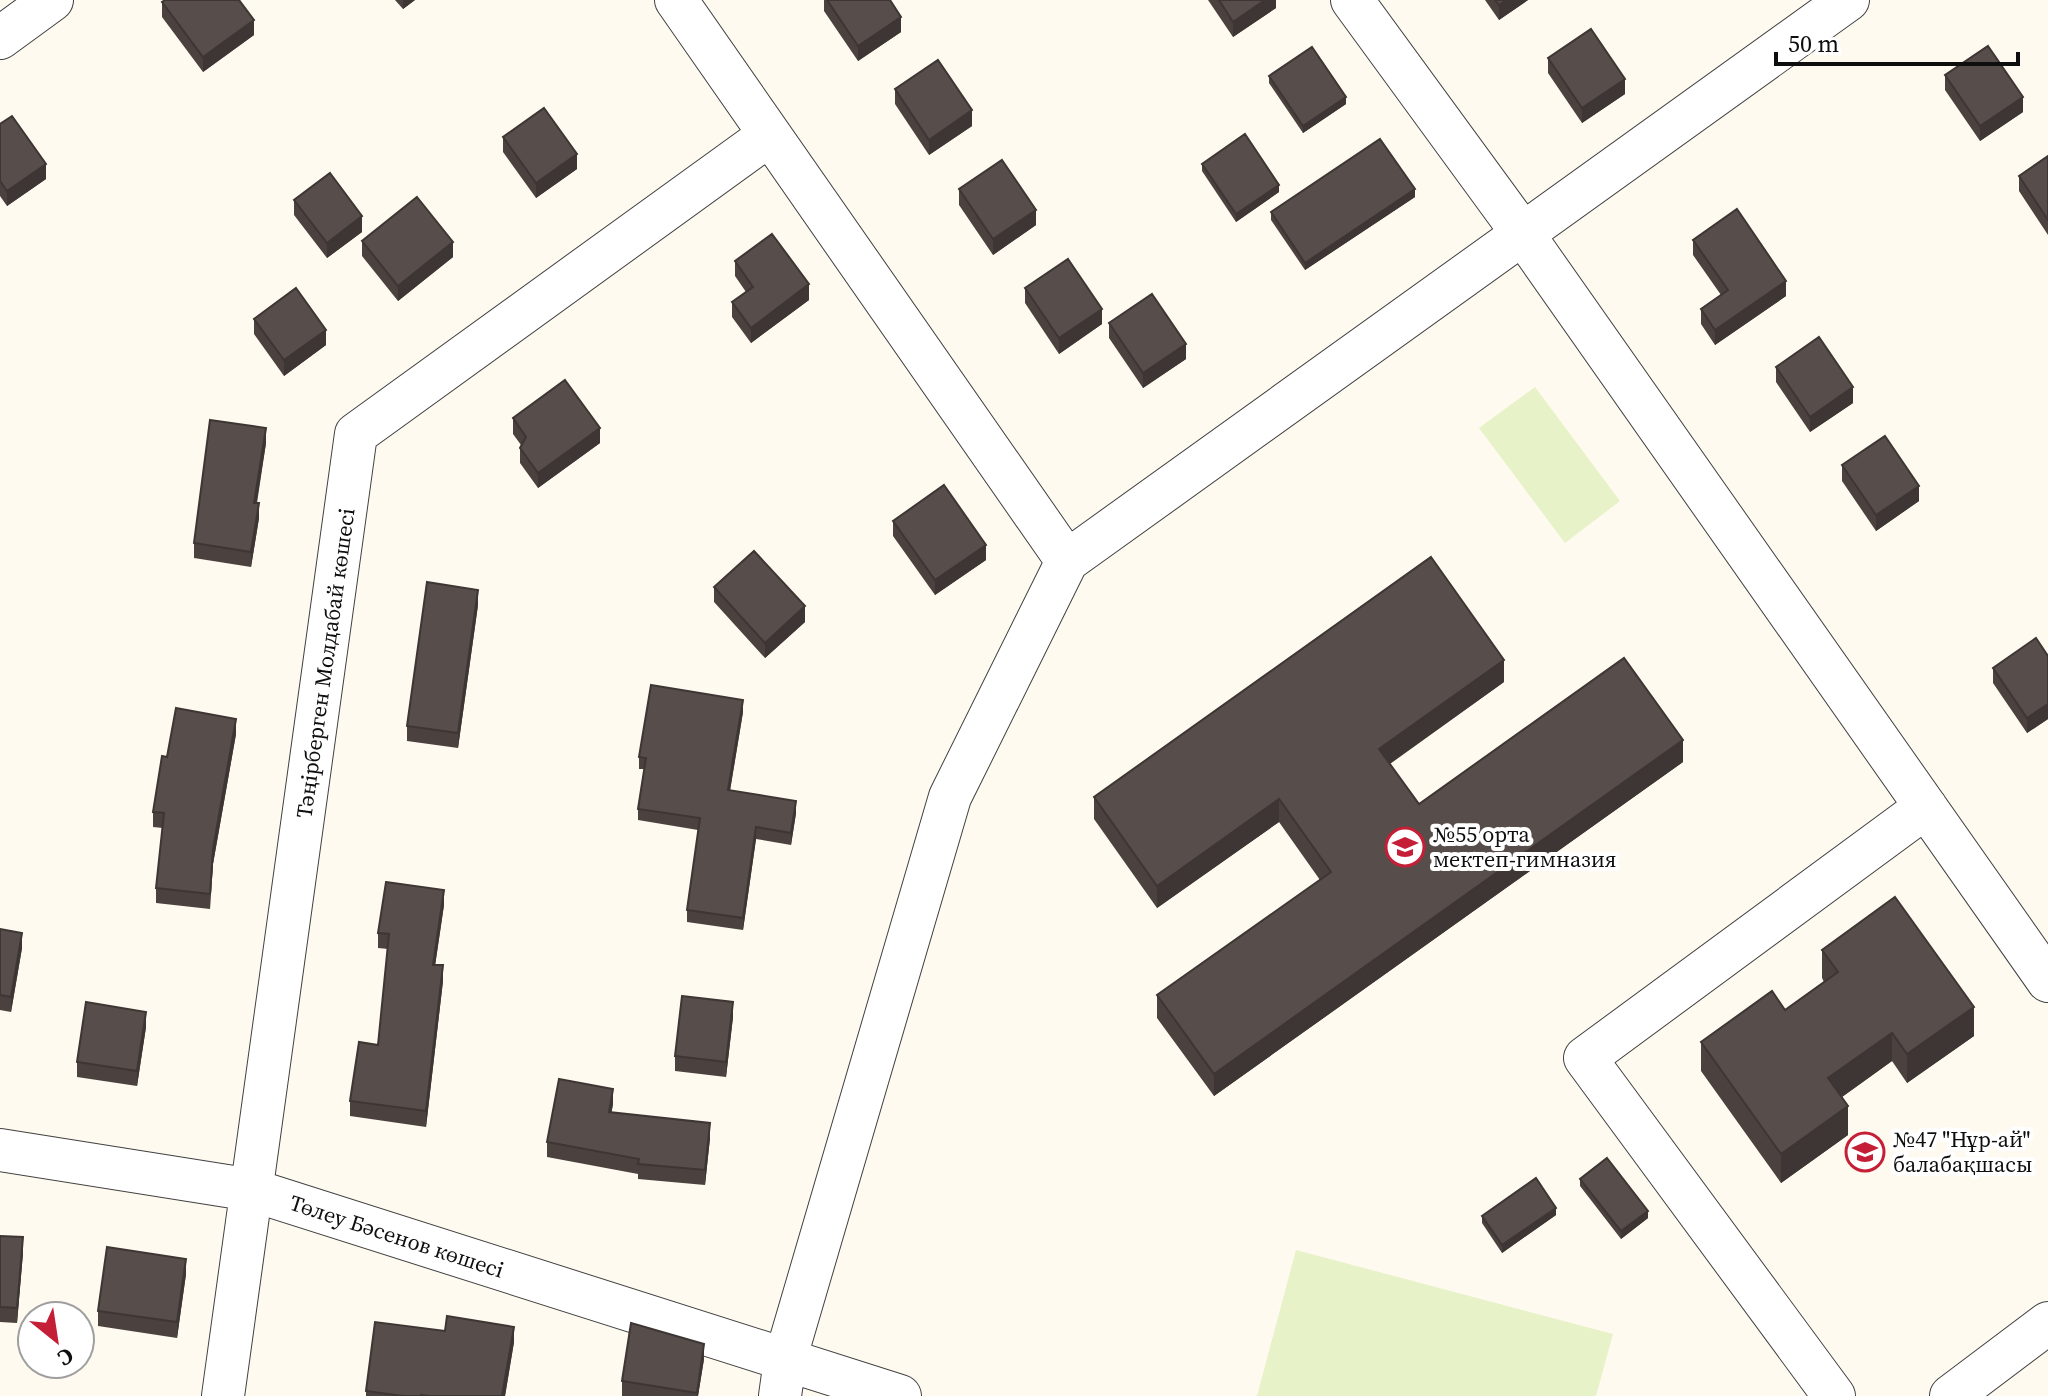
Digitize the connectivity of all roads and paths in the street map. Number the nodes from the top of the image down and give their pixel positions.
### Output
1 (52, 0) edge
2 (676, 0) edge
3 (1352, 0) edge
4 (1848, 0) edge
5 (0, 38) edge
6 (768, 136) junction
7 (1523, 234) junction
8 (1067, 561) junction
9 (1926, 807) junction
10 (2048, 981) edge
11 (0, 1150) edge
12 (252, 1190) junction
13 (2048, 1323) edge
14 (782, 1378) edge
15 (223, 1396) edge
16 (900, 1396) edge
17 (1834, 1396) edge
18 (1951, 1396) edge

1 - 5 street
2 - 6 street
3 - 7 street
4 - 7 street
6 - 8 street
6 - 12 street, Тәңірберген Молдабай көшесі
7 - 8 street
7 - 9 street
8 - 14 street
9 - 10 street
9 - 17 street
11 - 12 street, Төлеу Бәсенов көшесі
12 - 14 street, Төлеу Бәсенов көшесі
12 - 15 street, Тәңірберген Молдабай көшесі
13 - 18 street
14 - 16 street, Төлеу Бәсенов көшесі

